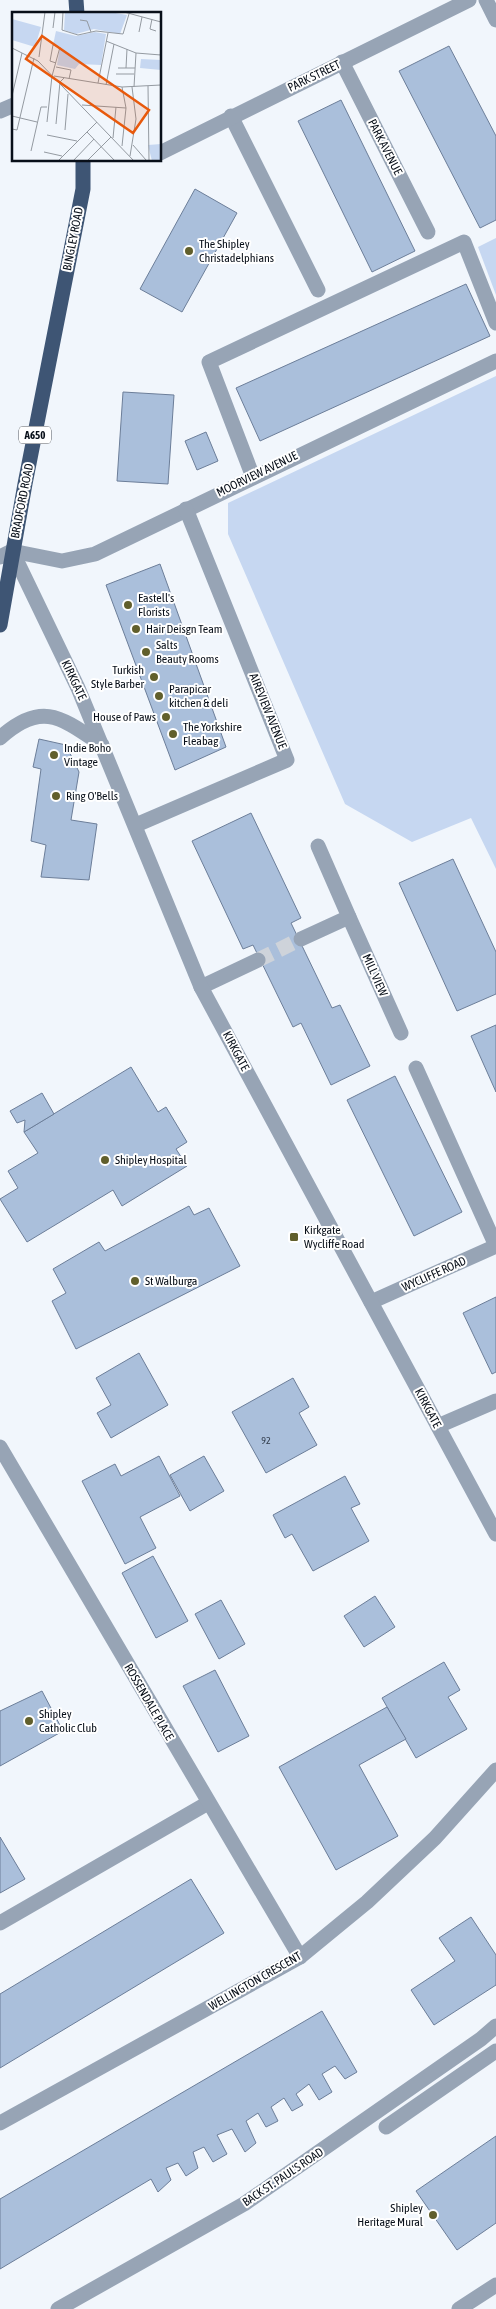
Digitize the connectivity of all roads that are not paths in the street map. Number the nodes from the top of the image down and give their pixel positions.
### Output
1 (469, 0) edge
2 (486, 0) edge
3 (496, 20) edge
4 (342, 62) junction
5 (12, 106) edge
6 (0, 111) edge
7 (231, 116) junction
8 (161, 152) edge
9 (84, 161) edge
10 (428, 232) dead end
11 (318, 290) dead end
12 (58, 318) joint
13 (496, 323) edge
14 (496, 360) edge
15 (253, 477) junction
16 (186, 509) junction
17 (6, 554) edge
18 (0, 625) edge
19 (0, 738) edge
20 (102, 745) junction
21 (136, 825) junction
22 (318, 846) dead end
23 (349, 917) junction
24 (301, 939) tunnel mouth
25 (258, 960) tunnel mouth
26 (201, 987) junction
27 (401, 1033) dead end
28 (416, 1068) dead end
29 (496, 1246) edge
30 (371, 1302) junction
31 (496, 1401) edge
32 (438, 1426) junction
33 (0, 1447) edge
34 (496, 1534) edge
35 (496, 1770) edge
36 (208, 1803) junction
37 (0, 1924) edge
38 (300, 1957) junction
39 (496, 2026) edge
40 (496, 2051) edge
41 (0, 2123) edge
42 (386, 2127) dead end
43 (496, 2286) edge
44 (58, 2309) edge
45 (459, 2309) edge

1 - 4 street, PARK STREET
2 - 3 street
4 - 7 street, PARK STREET
4 - 10 street, PARK AVENUE
5 - 6 street
7 - 8 street, PARK STREET
7 - 11 street
9 - 12 highway, BINGLEY ROAD / A650
12 - 17 highway, BRADFORD ROAD / A650
13 - 15 street
14 - 15 street, MOORVIEW AVENUE
15 - 16 street, MOORVIEW AVENUE
16 - 17 street, MOORVIEW AVENUE
16 - 21 street, AIREVIEW AVENUE
17 - 18 highway, BRADFORD ROAD / A650
17 - 20 street, KIRKGATE
19 - 20 street
20 - 21 street, KIRKGATE
21 - 26 street, KIRKGATE
22 - 23 street, MILL VIEW
23 - 24 street
23 - 27 street, MILL VIEW
25 - 26 street
26 - 30 street, KIRKGATE
28 - 29 street
29 - 30 street, WYCLIFFE ROAD
30 - 32 street, KIRKGATE
31 - 32 street
32 - 34 street, KIRKGATE
33 - 36 street, ROSSENDALE PLACE
35 - 38 street, WELLINGTON CRESCENT
36 - 37 street
36 - 38 street, ROSSENDALE PLACE
38 - 41 street, WELLINGTON CRESCENT
39 - 44 street, BACK ST. PAUL'S ROAD
40 - 42 street
43 - 45 street

